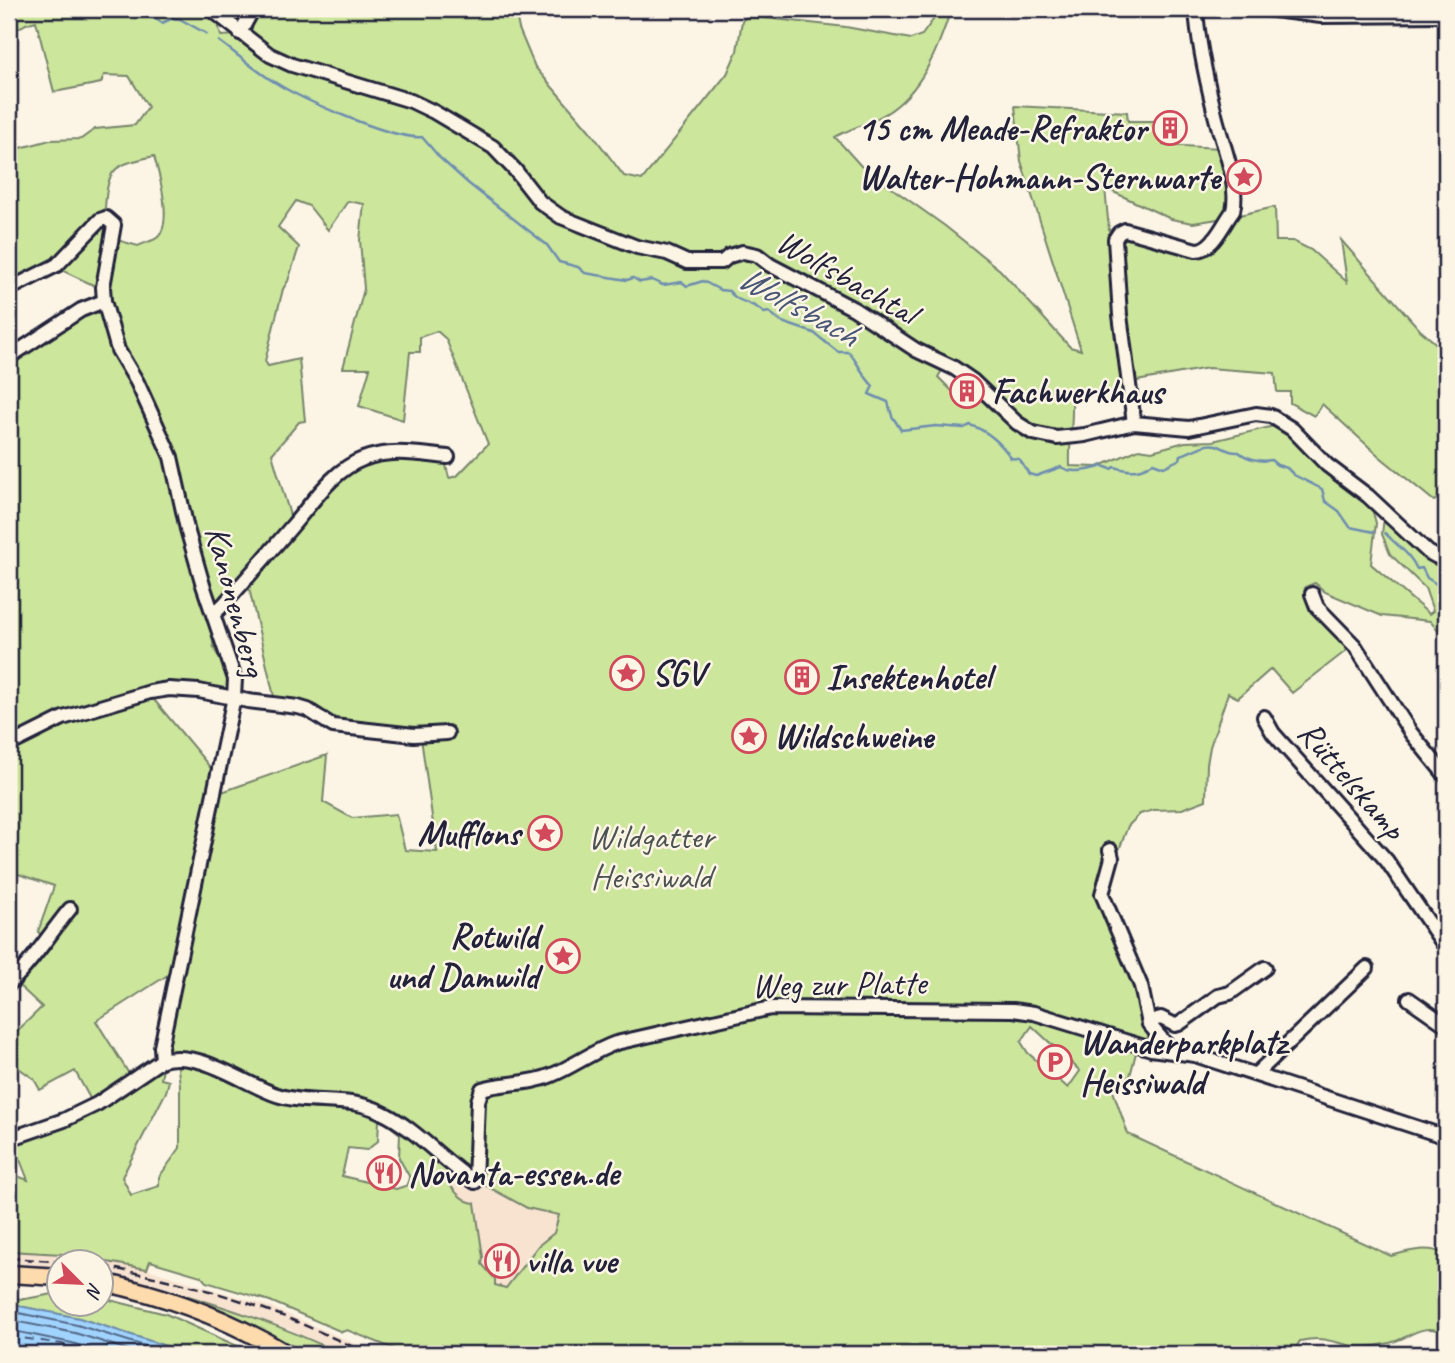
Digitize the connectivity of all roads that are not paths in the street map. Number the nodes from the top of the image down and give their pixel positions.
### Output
1 (211, 9) edge
2 (253, 9) edge
3 (1196, 9) edge
4 (1266, 9) edge
5 (1446, 15) edge
6 (240, 33) junction
7 (9, 289) edge
8 (104, 301) junction
9 (9, 357) edge
10 (1134, 423) junction
11 (448, 457) dead end
12 (1446, 559) edge
13 (1312, 594) dead end
14 (214, 614) junction
15 (234, 697) junction
16 (1264, 718) dead end
17 (447, 733) dead end
18 (9, 745) edge
19 (1446, 776) edge
20 (1110, 850) dead end
21 (70, 909) dead end
22 (1446, 948) edge
23 (1265, 968) dead end
24 (1367, 968) dead end
25 (9, 984) edge
26 (1409, 999) dead end
27 (1149, 1024) junction
28 (1446, 1025) edge
29 (1172, 1051) junction
30 (167, 1058) junction
31 (1256, 1074) junction
32 (1446, 1137) edge
33 (9, 1139) edge
34 (9, 1273) edge
35 (46, 1276) edge
36 (9, 1283) edge
37 (46, 1285) edge
38 (116, 1285) edge
39 (116, 1295) edge
40 (269, 1354) edge
41 (287, 1354) edge

1 - 6 street, Wolfsbachtal
2 - 6 street
3 - 10 street
4 - 5 street
6 - 10 street, Wolfsbachtal
7 - 8 street, Kanonenberg
8 - 9 street
8 - 14 street, Kanonenberg
10 - 12 street, Wolfsbachtal
11 - 14 street
13 - 19 street
14 - 15 street, Kanonenberg
15 - 17 street
15 - 18 street
15 - 30 street, Kanonenberg
16 - 22 street, Rüttelskamp
20 - 27 street
21 - 25 street
23 - 27 street
24 - 31 street
26 - 28 street
27 - 29 street
29 - 30 street, Weg zur Platte
29 - 31 street, Weg zur Platte
30 - 33 street
31 - 32 street, Weg zur Platte
34 - 35 main road
36 - 37 main road
38 - 41 main road
39 - 40 main road

